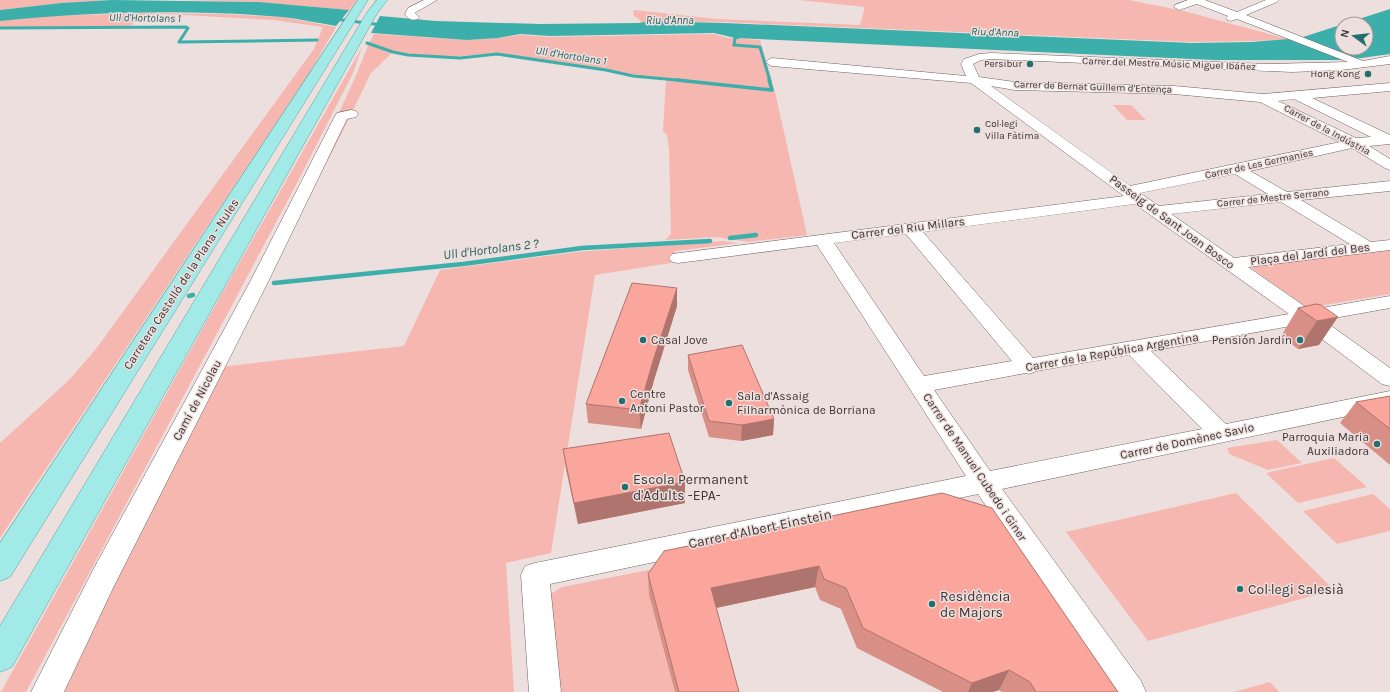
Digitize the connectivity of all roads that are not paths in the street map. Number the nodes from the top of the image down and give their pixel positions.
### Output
1 (363, 0) edge
2 (382, 0) edge
3 (432, 0) edge
4 (1197, 0) edge
5 (1274, 0) edge
6 (1179, 7) dead end
7 (1237, 16) junction
8 (414, 17) dead end
9 (1225, 20) dead end
10 (353, 30) junction
11 (1390, 60) edge
12 (772, 62) dead end
13 (1153, 64) junction
14 (1365, 65) junction
15 (1387, 72) edge
16 (974, 80) junction
17 (1390, 86) edge
18 (1360, 89) junction
19 (1174, 90) junction
20 (1296, 95) junction
21 (1263, 98) junction
22 (1384, 100) edge
23 (1342, 104) dead end
24 (1321, 107) junction
25 (351, 114) dead end
26 (1388, 140) edge
27 (1354, 143) junction
28 (1390, 165) edge
29 (1237, 169) junction
30 (1390, 186) edge
31 (1133, 195) junction
32 (1285, 197) junction
33 (1156, 211) junction
34 (910, 228) junction
35 (822, 240) junction
36 (1390, 245) edge
37 (1368, 248) junction
38 (678, 258) dead end
39 (1230, 264) junction
40 (1390, 302) edge
41 (1305, 316) junction
42 (1135, 348) junction
43 (1029, 367) junction
44 (1390, 380) edge
45 (920, 385) junction
46 (1390, 399) edge
47 (1222, 434) junction
48 (985, 483) junction
49 (0, 568) edge
50 (0, 656) edge
51 (47, 692) edge
52 (545, 692) edge
53 (1130, 692) edge

1 - 10 main road, Carretera Castelló de la Plana - Nules
2 - 10 main road, Carretera Castelló de la Plana - Nules
3 - 8 street
4 - 6 street
4 - 7 street
5 - 7 street
7 - 9 street
7 - 14 street
10 - 49 main road, Carretera Castelló de la Plana - Nules
10 - 50 main road, Carretera Castelló de la Plana - Nules
11 - 14 street
12 - 16 street, Carrer de Bernat Guillem d'Entença
13 - 14 street, Carrer del Mestre Músic Miguel Ibáñez
13 - 16 street, Carrer del Mestre Músic Miguel Ibáñez
13 - 19 street
14 - 15 street
16 - 19 street, Carrer de Bernat Guillem d'Entença
16 - 31 street, Passeig de Sant Joan Bosco
17 - 18 street, Carrer de Bernat Guillem d'Entença
18 - 20 street, Carrer de Bernat Guillem d'Entença
18 - 22 street
19 - 21 street, Carrer de Bernat Guillem d'Entença
20 - 21 street, Carrer de Bernat Guillem d'Entença
20 - 24 street
21 - 27 street, Carrer de la Indústria
23 - 24 street
24 - 26 street
25 - 51 street, Camí de Nicolau
26 - 27 street, Carrer de Les Germanies
27 - 28 street, Carrer de la Indústria
27 - 29 street, Carrer de Les Germanies
29 - 31 street, Carrer de Les Germanies
29 - 32 street
30 - 32 street, Carrer de Mestre Serrano
31 - 33 street, Passeig de Sant Joan Bosco
31 - 34 street, Carrer del Riu Millars
32 - 33 street, Carrer de Mestre Serrano
32 - 37 street
33 - 39 street, Passeig de Sant Joan Bosco
34 - 35 street, Carrer del Riu Millars
34 - 43 street
35 - 38 street, Carrer del Riu Millars
35 - 45 street, Carrer de Manuel Cubedo i Giner
36 - 37 street, Plaça del Jardí del Bes
37 - 39 street, Plaça del Jardí del Bes
39 - 41 street, Passeig de Sant Joan Bosco
40 - 41 street
41 - 42 street, Carrer de la República Argentina
41 - 44 street, Passeig de Sant Joan Bosco
42 - 43 street, Carrer de la República Argentina
42 - 47 street
43 - 45 street, Carrer de la República Argentina
45 - 48 street, Carrer de Manuel Cubedo i Giner
46 - 47 street, Carrer de Domènec Savio
47 - 48 street, Carrer de Domènec Savio
48 - 52 street, Carrer d'Albert Einstein
48 - 53 street, Carrer de Manuel Cubedo i Giner

